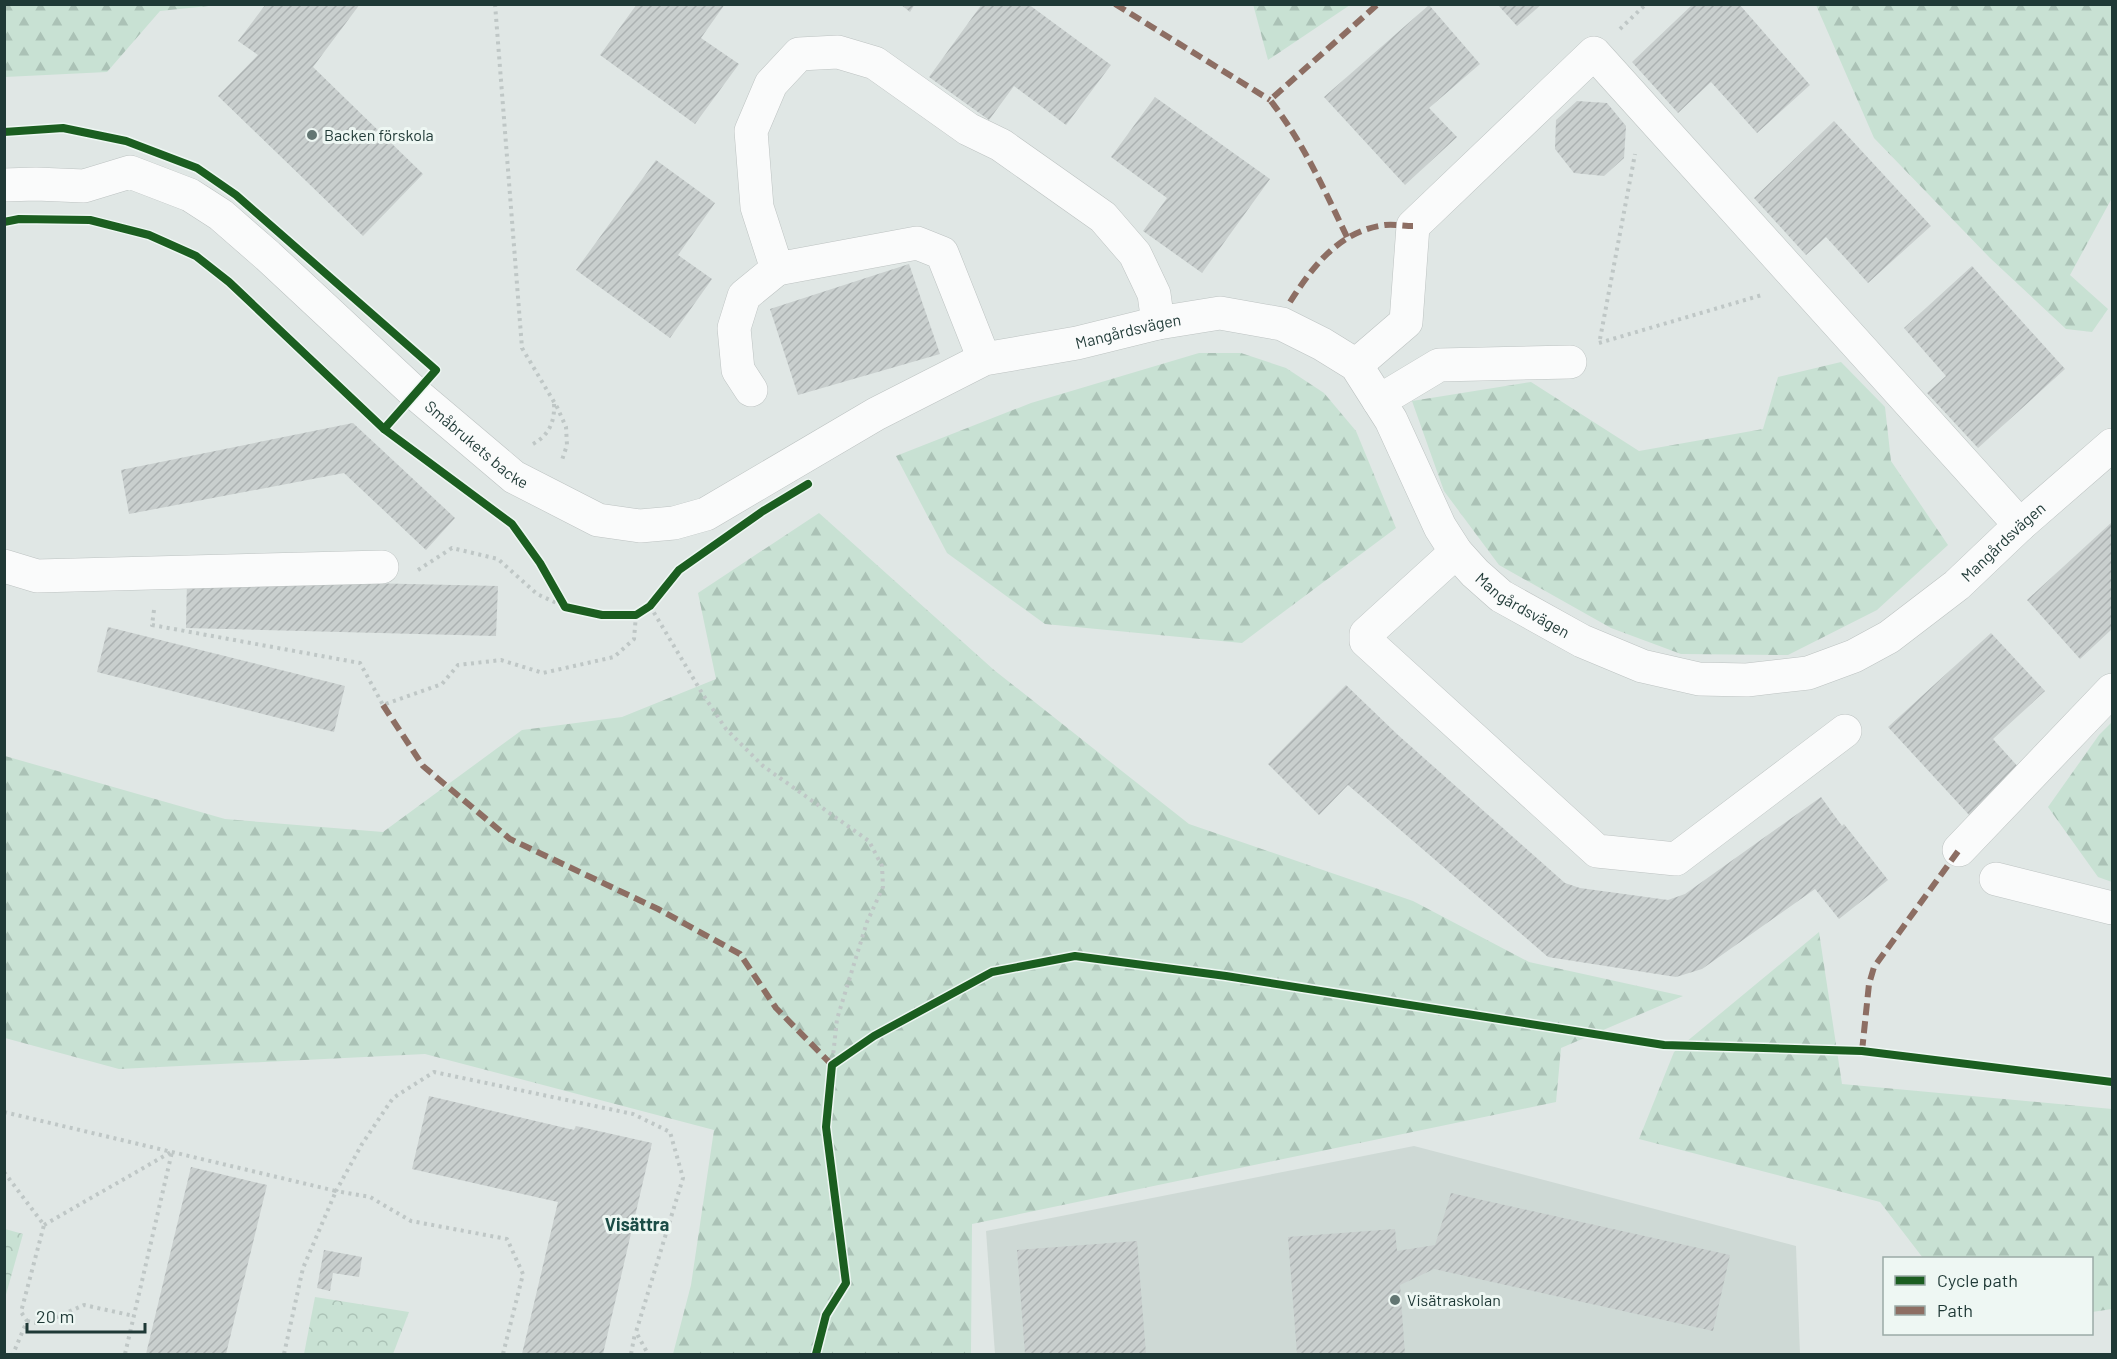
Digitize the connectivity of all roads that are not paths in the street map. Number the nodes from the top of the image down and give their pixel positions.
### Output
1 (4, 185) edge
2 (777, 268) junction
3 (1158, 323) junction
4 (984, 359) junction
5 (1570, 362) dead end
6 (1356, 364) junction
7 (751, 390) dead end
8 (1379, 401) junction
9 (2112, 445) edge
10 (2020, 525) junction
11 (1456, 552) junction
12 (4, 566) edge
13 (382, 567) road end
14 (2112, 690) edge
15 (1845, 731) dead end
16 (1959, 850) dead end
17 (1996, 879) dead end
18 (2112, 908) edge

1 - 4 street, Småbrukets backe
2 - 3 street
2 - 4 street
2 - 7 street
3 - 4 street, Mangårdsvägen
3 - 6 street, Mangårdsvägen
5 - 8 street
6 - 8 street, Mangårdsvägen
6 - 10 street
8 - 11 street, Mangårdsvägen
9 - 10 street, Mangårdsvägen
10 - 11 street, Mangårdsvägen
11 - 15 street
12 - 13 street
14 - 16 street
17 - 18 street

